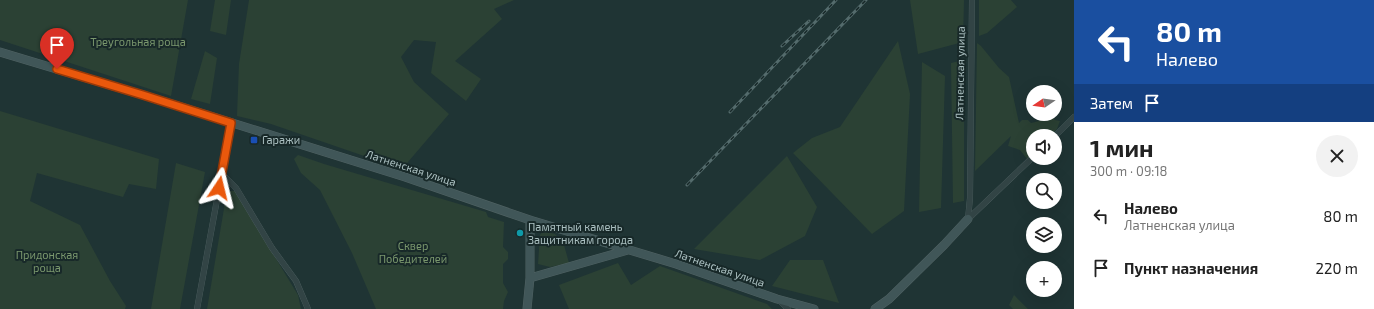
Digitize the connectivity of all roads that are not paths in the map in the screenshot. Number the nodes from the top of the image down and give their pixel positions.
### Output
1 (972, 0) edge
2 (0, 52) edge
3 (1074, 117) edge
4 (231, 123) junction
5 (1062, 129) edge
6 (1026, 164) edge
7 (222, 174) junction
8 (968, 219) junction
9 (530, 220) junction
10 (628, 250) junction
11 (530, 278) junction
12 (777, 299) junction
13 (197, 309) edge
14 (308, 309) edge
15 (527, 309) edge
16 (788, 309) edge
17 (814, 309) edge
18 (874, 309) edge

1 - 8 street, Латненская улица
2 - 4 street, Латненская улица
3 - 5 street
4 - 7 street
4 - 9 street, Латненская улица
6 - 8 street
7 - 13 street
7 - 14 street
8 - 18 street
9 - 10 street, Латненская улица
9 - 11 street
10 - 11 street
10 - 12 street, Латненская улица
11 - 15 street
12 - 16 street
12 - 17 street, Латненская улица

